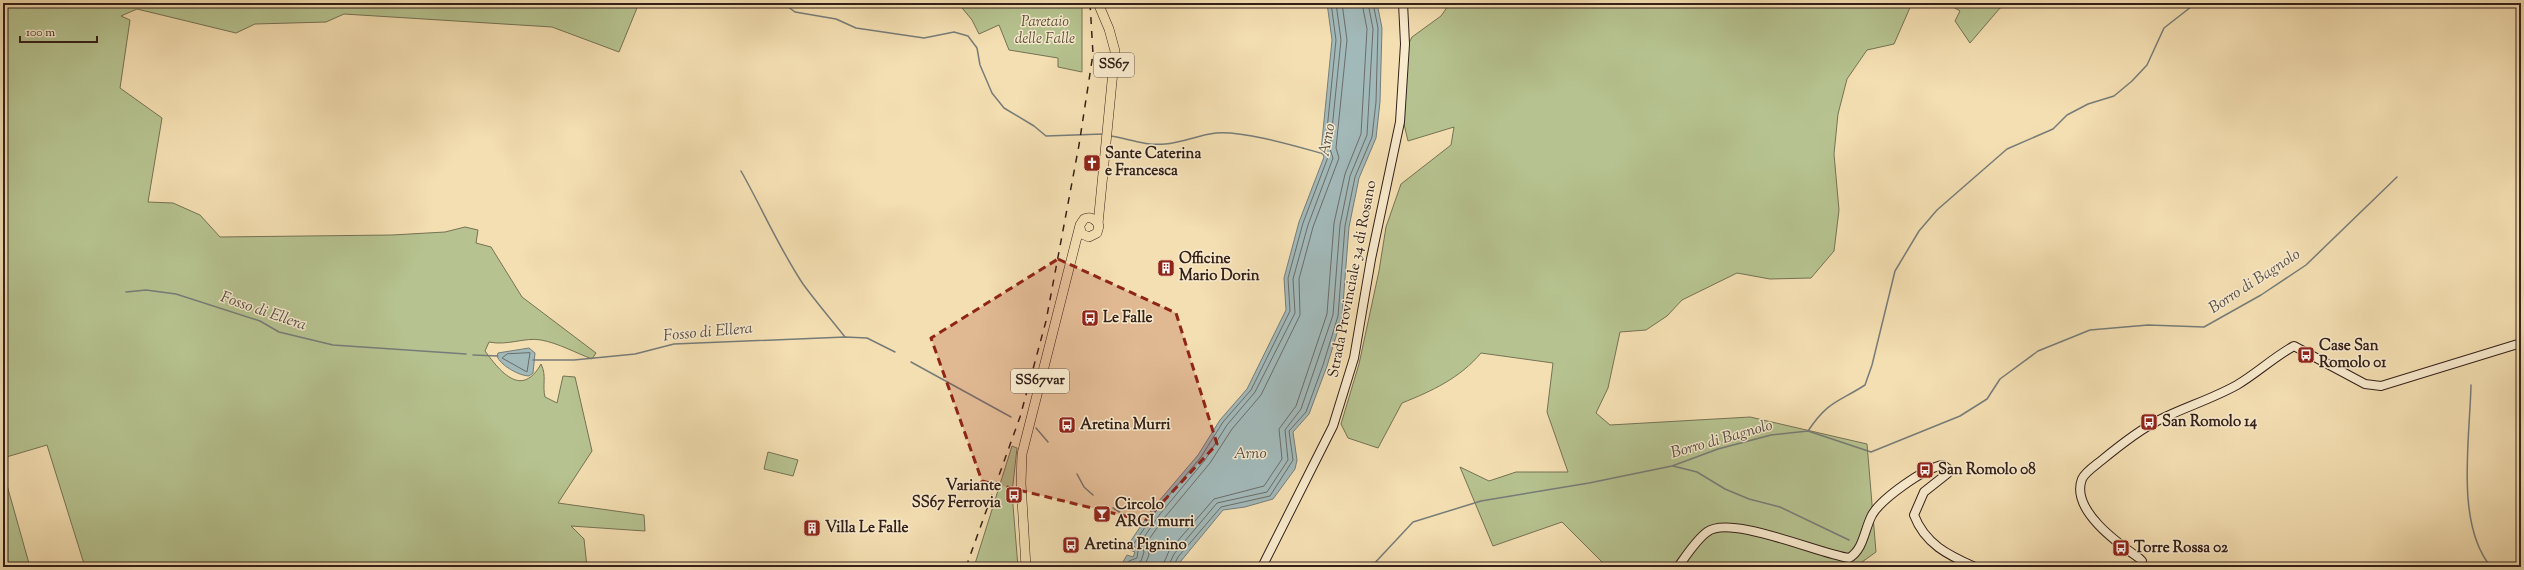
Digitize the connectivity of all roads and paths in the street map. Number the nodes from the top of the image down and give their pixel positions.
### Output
1 (1098, 3) edge
2 (1403, 3) edge
3 (1100, 204) junction
4 (1088, 218) junction
5 (1098, 224) junction
6 (1080, 228) junction
7 (1086, 236) junction
8 (1072, 252) junction
9 (2521, 342) edge
10 (1021, 483) junction
11 (1021, 567) edge
12 (1026, 567) edge
13 (1262, 567) edge
14 (1678, 567) edge
15 (1975, 567) edge
16 (2140, 567) edge

1 - 3 main road, SS67
2 - 13 street, Strada Provinciale 34 di Rosano
3 - 4 main road
3 - 5 main road, SS67
4 - 5 main road
4 - 6 main road
5 - 7 main road
6 - 7 main road
6 - 8 main road, SS67var
7 - 8 main road, SS67var
8 - 10 main road, SS67var
9 - 16 street
10 - 11 main road, SS67var
10 - 12 main road, SS67var
14 - 15 street

